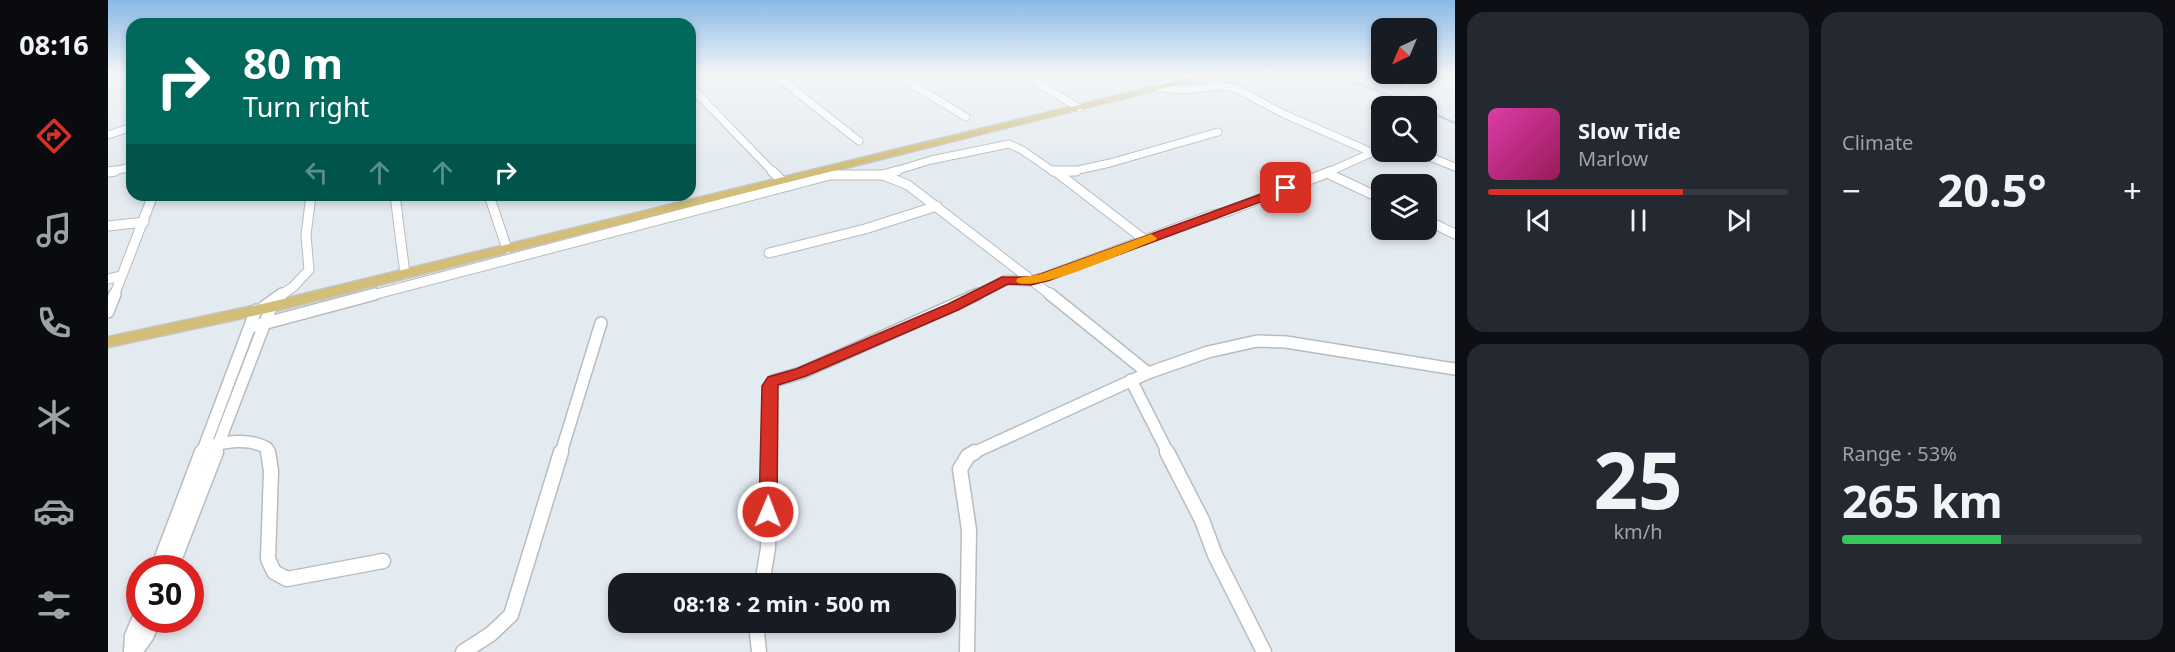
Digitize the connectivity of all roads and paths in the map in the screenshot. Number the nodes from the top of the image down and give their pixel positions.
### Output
1 (708, 104) edge
2 (813, 104) edge
3 (945, 104) edge
4 (1073, 104) edge
5 (1093, 104) edge
6 (1266, 104) edge
7 (1079, 108) junction
8 (966, 117) dead end
9 (126, 129) edge
10 (1218, 132) dead end
11 (108, 135) edge
12 (859, 141) dead end
13 (1371, 152) joint
14 (1437, 160) edge
15 (1455, 167) edge
16 (126, 168) edge
17 (1055, 171) junction
18 (108, 172) edge
19 (1327, 173) junction
20 (830, 175) junction
21 (883, 175) junction
22 (804, 176) junction
23 (782, 181) junction
24 (1371, 194) edge
25 (151, 201) edge
26 (310, 201) edge
27 (396, 201) edge
28 (491, 201) edge
29 (938, 206) junction
30 (144, 222) junction
31 (1437, 225) edge
32 (108, 226) edge
33 (1455, 234) edge
34 (1145, 240) junction
35 (507, 249) junction
36 (769, 253) dead end
37 (405, 274) junction
38 (121, 276) junction
39 (108, 279) edge
40 (1031, 281) junction
41 (263, 308) junction
42 (108, 312) edge
43 (601, 322) dead end
44 (265, 324) junction
45 (251, 327) junction
46 (108, 342) edge
47 (1455, 369) edge
48 (1148, 373) junction
49 (1131, 380) junction
50 (211, 446) junction
51 (164, 555) edge
52 (175, 555) edge
53 (383, 561) dead end
54 (764, 573) edge
55 (133, 633) edge
56 (148, 633) edge
57 (757, 633) edge
58 (133, 652) edge
59 (463, 652) edge
60 (759, 652) edge
61 (967, 652) edge
62 (1264, 652) edge

1 - 23 street
2 - 12 street
3 - 8 street
4 - 7 street
5 - 7 main road
6 - 13 street
7 - 22 main road
9 - 11 street
10 - 17 street
13 - 19 street
14 - 15 street
16 - 18 street
17 - 21 street
17 - 34 street
19 - 24 street
19 - 34 street
20 - 21 street
20 - 22 street
20 - 44 street
21 - 29 street
22 - 23 main road
23 - 35 main road
25 - 30 street
26 - 41 street
27 - 37 street
28 - 35 street
29 - 36 street
29 - 40 street
30 - 32 street
30 - 38 street
31 - 33 street
34 - 40 street
35 - 37 main road
37 - 41 main road
38 - 39 street
38 - 42 street
40 - 48 street
40 - 54 street
41 - 44 street
41 - 45 street
41 - 46 main road
43 - 59 street
44 - 45 street
44 - 50 street
45 - 50 street
47 - 48 street
48 - 49 street
49 - 61 street
49 - 62 street
50 - 51 street
50 - 52 street
50 - 53 street
55 - 58 street
56 - 58 street
57 - 60 street

